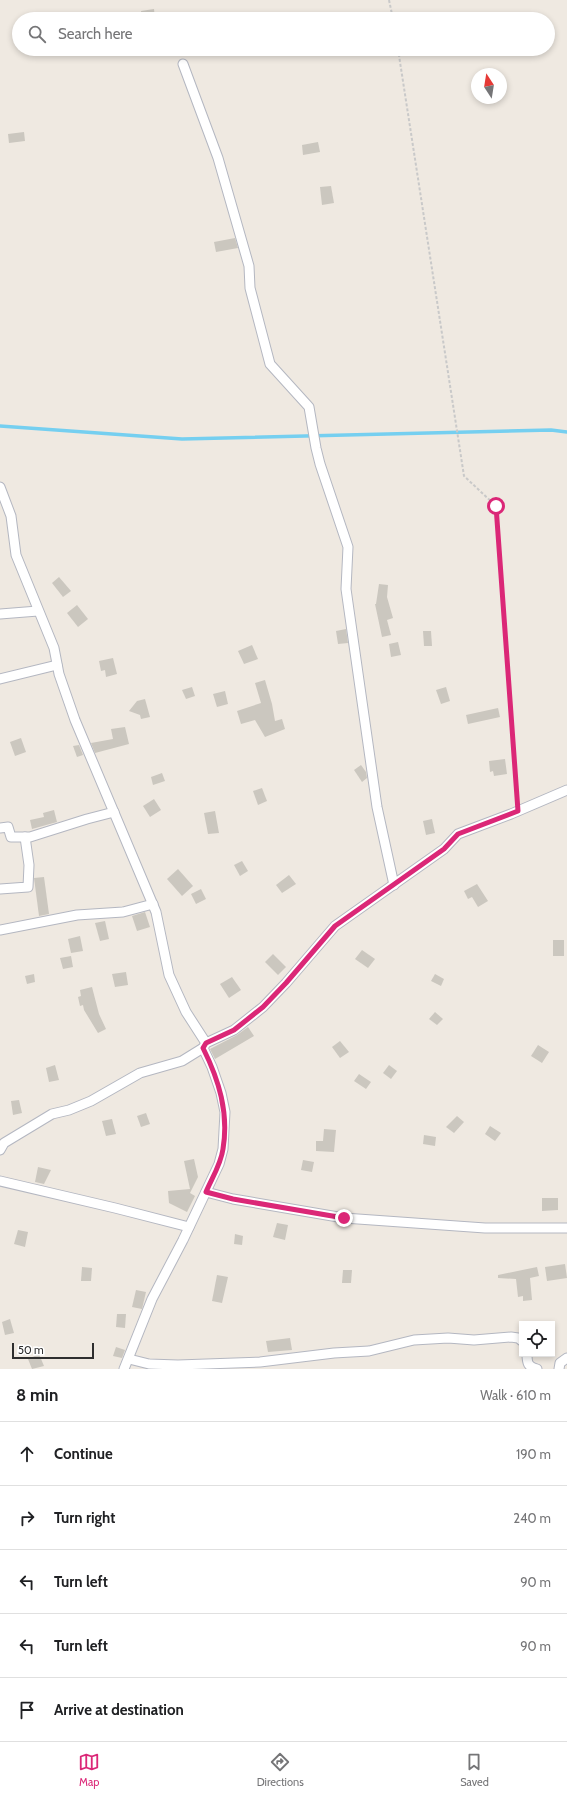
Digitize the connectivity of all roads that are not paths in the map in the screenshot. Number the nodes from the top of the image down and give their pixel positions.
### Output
1 (183, 64) dead end
2 (0, 487) edge
3 (38, 611) junction
4 (0, 614) edge
5 (57, 666) junction
6 (0, 679) edge
7 (567, 790) edge
8 (114, 812) junction
9 (0, 828) edge
10 (25, 837) junction
11 (394, 885) junction
12 (0, 889) edge
13 (153, 904) junction
14 (0, 930) edge
15 (204, 1046) junction
16 (0, 1150) edge
17 (0, 1181) edge
18 (206, 1192) junction
19 (189, 1227) junction
20 (567, 1228) edge
21 (519, 1339) edge
22 (527, 1357) edge
23 (567, 1358) edge
24 (129, 1359) junction
25 (124, 1369) edge
26 (537, 1369) edge
27 (559, 1369) edge

1 - 11 street
2 - 3 street
3 - 4 street
3 - 5 street
5 - 6 street
5 - 8 street
7 - 11 street
8 - 10 street
8 - 13 street
9 - 10 street
10 - 12 street
11 - 15 street
13 - 14 street
13 - 15 street
15 - 16 street
15 - 18 street
17 - 19 street
18 - 19 street
18 - 20 street
19 - 24 street
21 - 24 street
22 - 26 street
23 - 27 street
24 - 25 street

